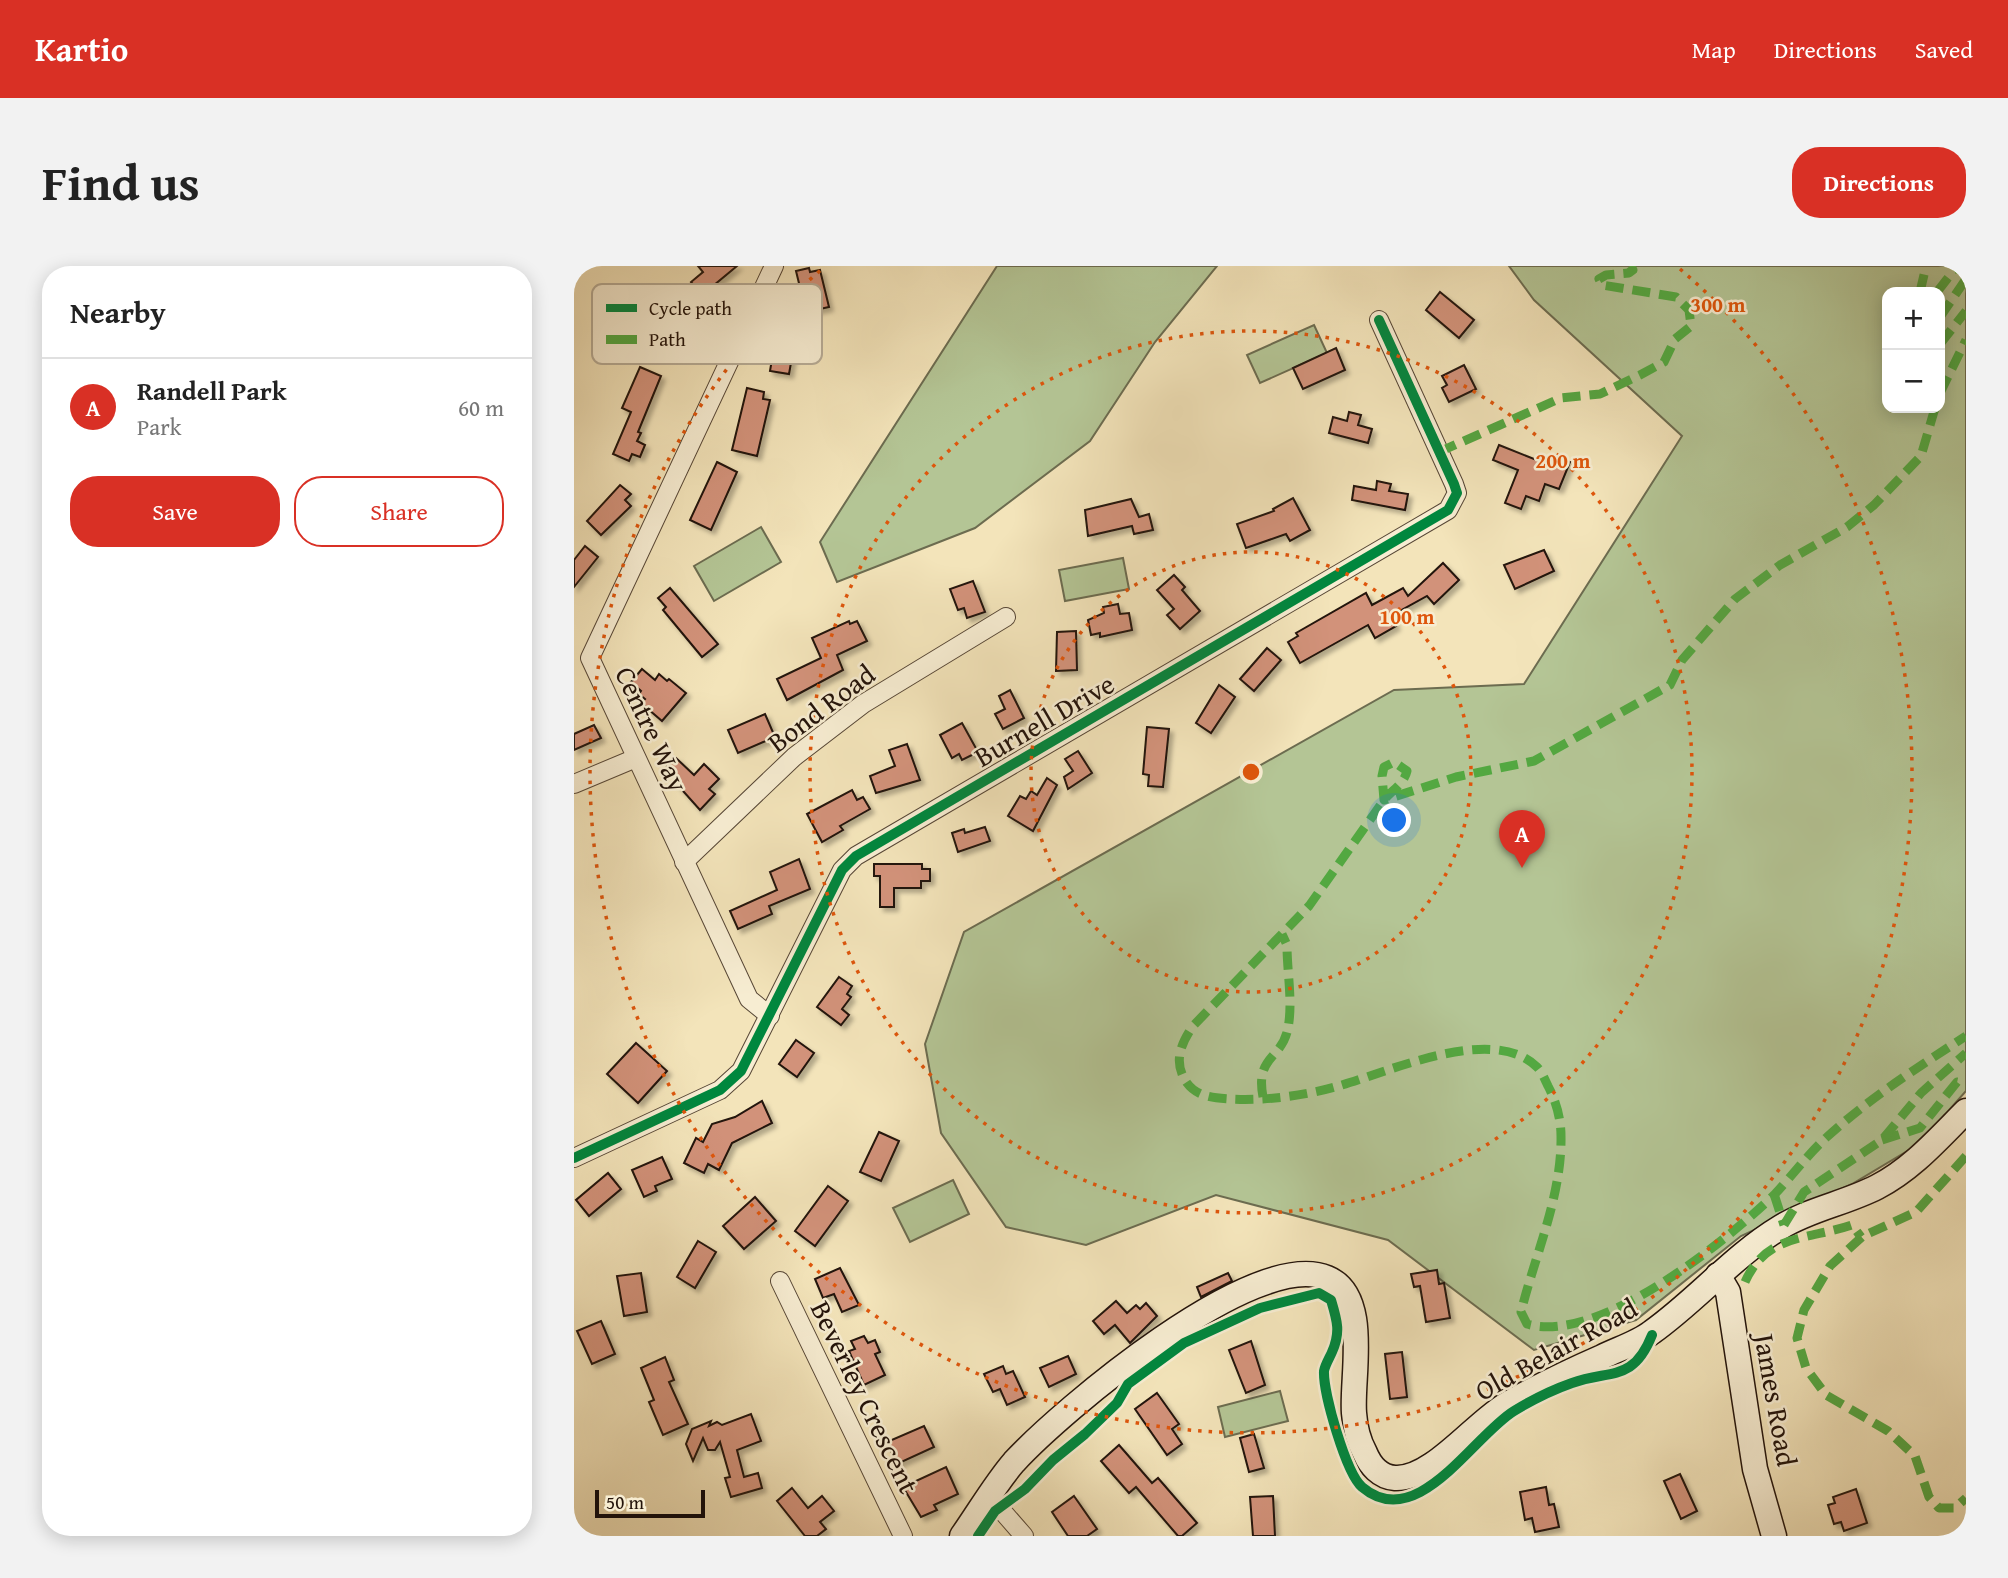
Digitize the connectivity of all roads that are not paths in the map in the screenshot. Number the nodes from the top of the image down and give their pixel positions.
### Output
1 (774, 266) edge
2 (765, 284) edge
3 (1379, 320) dead end
4 (726, 364) edge
5 (1006, 617) dead end
6 (582, 660) edge
7 (636, 758) junction
8 (574, 783) edge
9 (684, 862) junction
10 (770, 1016) junction
11 (1966, 1111) edge
12 (574, 1158) edge
13 (1718, 1275) junction
14 (780, 1282) dead end
15 (990, 1497) junction
16 (904, 1536) edge
17 (962, 1536) edge
18 (1024, 1536) edge
19 (1774, 1536) edge

1 - 2 street, Centre Way
3 - 10 street, Burnell Drive
4 - 6 street, Centre Way
5 - 9 street, Bond Road
6 - 7 street, Centre Way
7 - 8 street
7 - 9 street, Centre Way
9 - 10 street, Centre Way
10 - 12 street, Burnell Drive
11 - 13 main road, Old Belair Road
13 - 15 main road, Old Belair Road
13 - 19 main road, James Road
14 - 16 street, Beverley Crescent
15 - 17 main road, Old Belair Road
15 - 18 street

